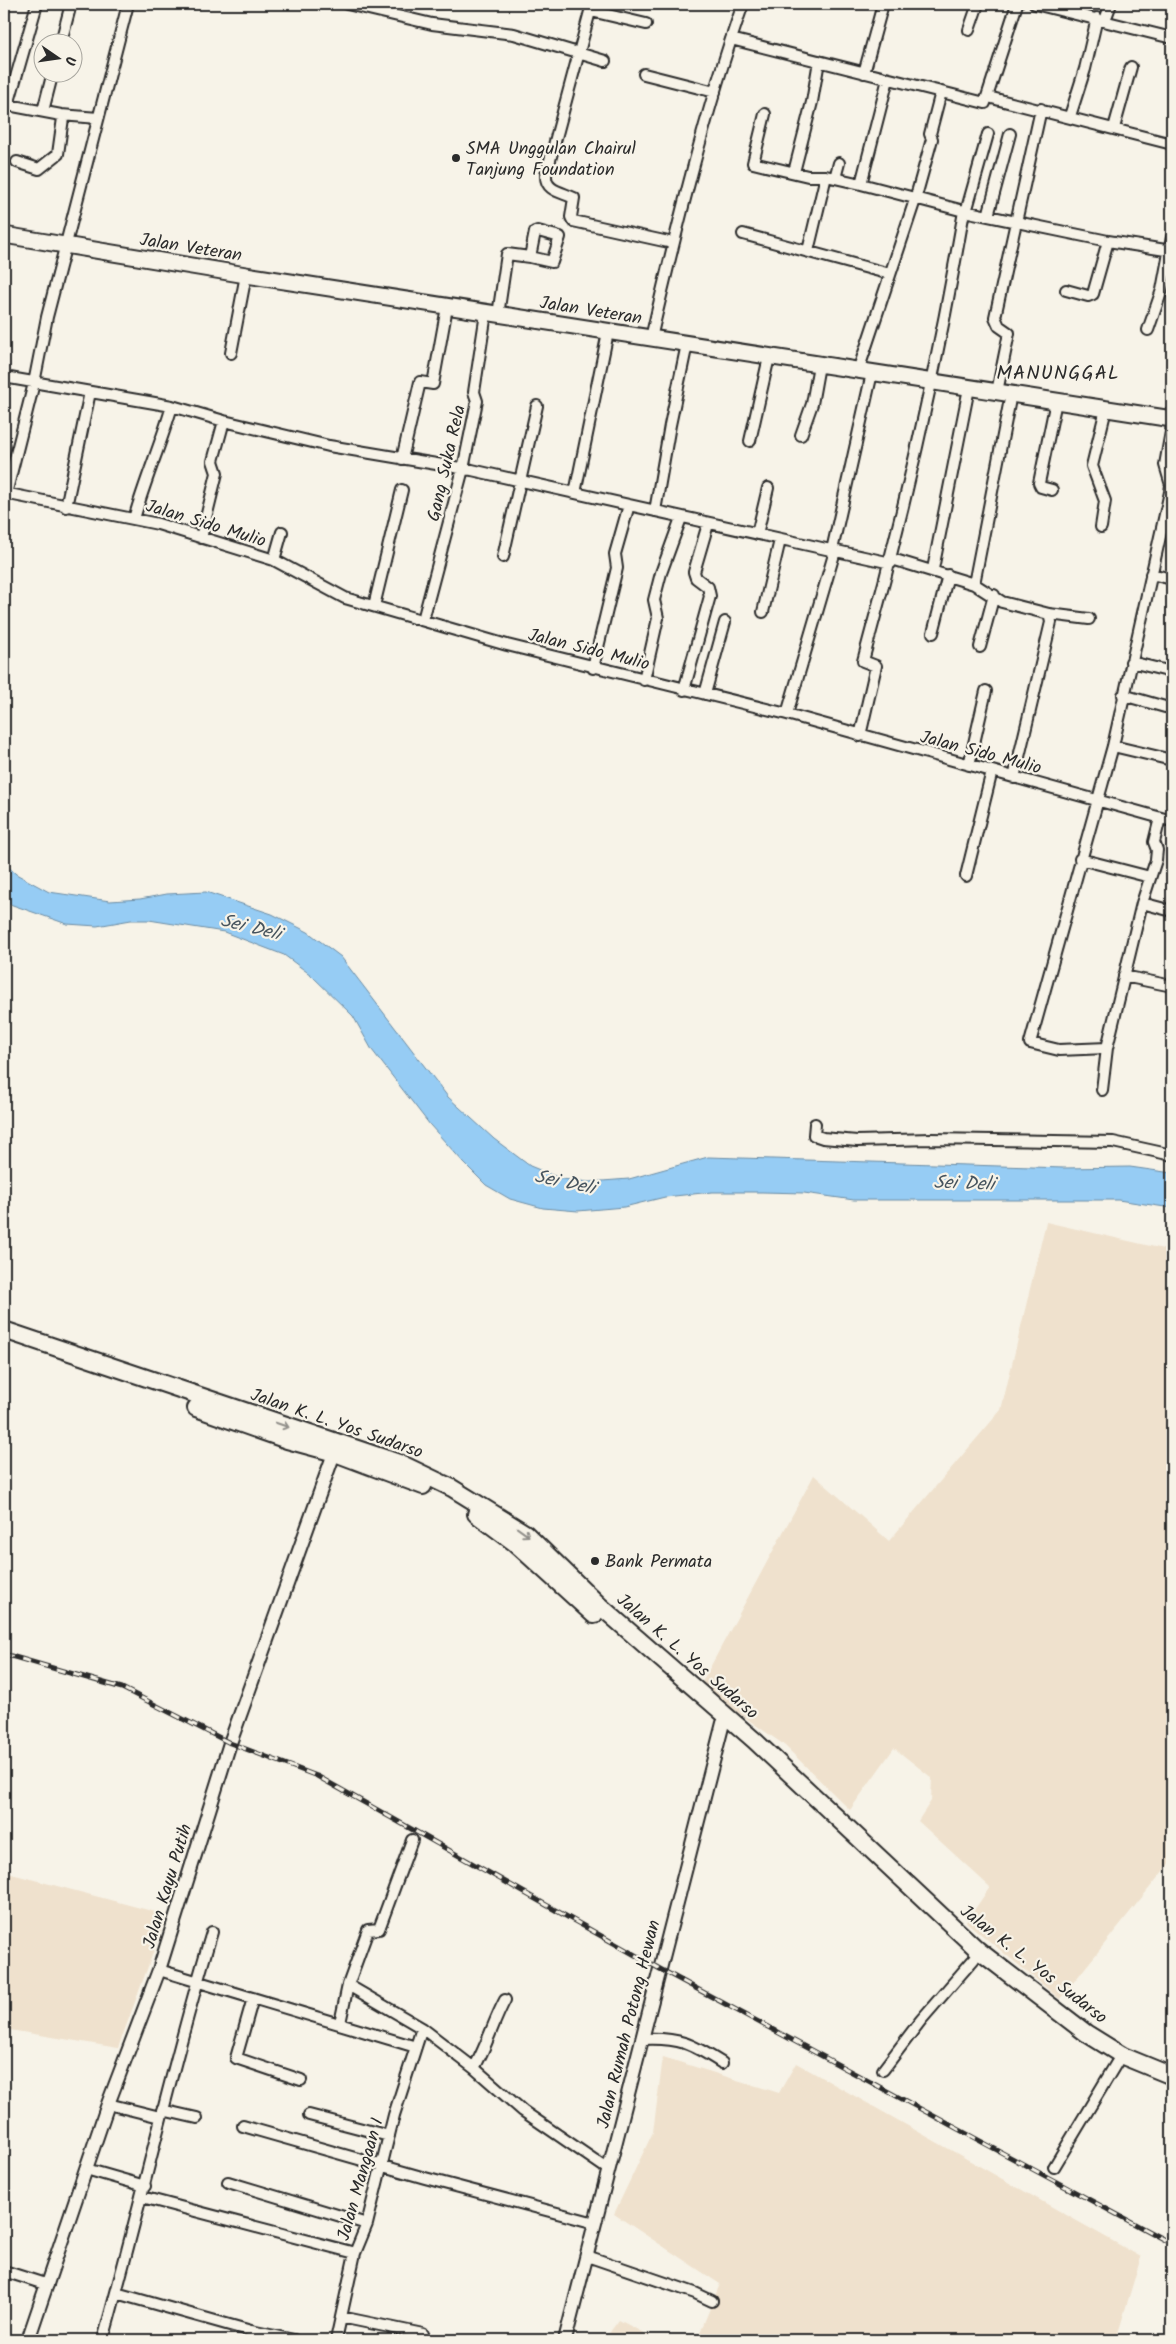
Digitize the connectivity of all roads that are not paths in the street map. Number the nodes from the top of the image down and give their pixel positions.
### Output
1 (37, 4) edge
2 (71, 4) edge
3 (128, 4) edge
4 (347, 4) edge
5 (743, 4) edge
6 (883, 4) edge
7 (978, 4) edge
8 (1017, 4) edge
9 (1034, 4) edge
10 (1111, 4) edge
11 (592, 7) edge
12 (1101, 19) junction
13 (646, 24) dead end
14 (969, 30) dead end
15 (64, 32) edge
16 (1172, 38) edge
17 (731, 39) junction
18 (578, 53) junction
19 (605, 61) dead end
20 (819, 61) junction
21 (1131, 67) dead end
22 (864, 73) junction
23 (644, 74) dead end
24 (888, 79) junction
25 (50, 82) edge
26 (715, 92) junction
27 (941, 92) junction
28 (988, 97) junction
29 (6, 104) edge
30 (1041, 109) junction
31 (43, 110) junction
32 (61, 114) junction
33 (765, 114) dead end
34 (1070, 116) junction
35 (98, 118) junction
36 (1114, 128) junction
37 (988, 134) dead end
38 (1010, 134) dead end
39 (1172, 144) edge
40 (17, 162) dead end
41 (839, 164) dead end
42 (794, 172) junction
43 (830, 177) junction
44 (861, 184) junction
45 (915, 200) junction
46 (965, 212) junction
47 (988, 216) junction
48 (1018, 222) junction
49 (743, 234) dead end
50 (4, 235) edge
51 (1172, 237) edge
52 (1108, 241) junction
53 (673, 243) junction
54 (67, 246) junction
55 (808, 251) junction
56 (1171, 251) edge
57 (530, 257) dead end
58 (890, 274) junction
59 (246, 275) junction
60 (1066, 290) dead end
61 (447, 307) junction
62 (492, 314) junction
63 (1148, 330) dead end
64 (608, 332) junction
65 (651, 338) junction
66 (688, 344) junction
67 (231, 352) dead end
68 (769, 357) junction
69 (819, 364) junction
70 (865, 372) junction
71 (4, 377) edge
72 (34, 382) junction
73 (932, 382) junction
74 (969, 388) junction
75 (90, 392) junction
76 (1004, 393) junction
77 (1056, 401) junction
78 (172, 406) junction
79 (537, 406) dead end
80 (1106, 409) junction
81 (1172, 419) edge
82 (224, 421) junction
83 (1172, 426) edge
84 (801, 436) dead end
85 (750, 441) dead end
86 (402, 459) junction
87 (463, 469) junction
88 (520, 481) junction
89 (768, 488) dead end
90 (402, 490) dead end
91 (1052, 490) dead end
92 (575, 493) junction
93 (5, 494) edge
94 (629, 504) junction
95 (66, 507) junction
96 (655, 511) junction
97 (681, 518) junction
98 (134, 519) junction
99 (708, 524) junction
100 (1101, 527) dead end
101 (282, 532) dead end
102 (757, 534) junction
103 (201, 538) junction
104 (780, 540) junction
105 (833, 551) junction
106 (502, 557) dead end
107 (274, 560) junction
108 (891, 561) junction
109 (933, 570) junction
110 (1151, 574) junction
111 (948, 575) junction
112 (1172, 579) edge
113 (974, 584) junction
114 (994, 595) junction
115 (374, 606) junction
116 (763, 612) dead end
117 (1049, 614) junction
118 (1089, 619) dead end
119 (423, 620) junction
120 (725, 622) dead end
121 (933, 633) dead end
122 (980, 647) dead end
123 (1131, 662) junction
124 (593, 668) junction
125 (1172, 672) edge
126 (644, 680) junction
127 (684, 690) junction
128 (986, 691) dead end
129 (706, 694) junction
130 (1123, 695) junction
131 (1165, 708) dead end
132 (787, 714) junction
133 (860, 736) junction
134 (1113, 746) junction
135 (1172, 760) edge
136 (968, 765) junction
137 (992, 771) junction
138 (1014, 778) junction
139 (1098, 801) junction
140 (1160, 818) junction
141 (1172, 821) edge
142 (1080, 859) junction
143 (966, 876) dead end
144 (1150, 877) junction
145 (1142, 903) junction
146 (1172, 911) edge
147 (1124, 976) junction
148 (1172, 986) edge
149 (1107, 1048) junction
150 (1102, 1090) dead end
151 (815, 1124) dead end
152 (1172, 1155) edge
153 (4, 1330) edge
154 (4, 1342) edge
155 (337, 1447) junction
156 (726, 1720) junction
157 (412, 1840) dead end
158 (212, 1932) dead end
159 (974, 1959) junction
160 (159, 1970) junction
161 (197, 1982) junction
162 (348, 1985) junction
163 (254, 1998) junction
164 (505, 2000) dead end
165 (340, 2023) junction
166 (422, 2028) junction
167 (642, 2039) junction
168 (416, 2046) junction
169 (1117, 2062) junction
170 (722, 2063) dead end
171 (474, 2068) junction
172 (883, 2070) dead end
173 (1172, 2076) edge
174 (300, 2080) dead end
175 (1172, 2087) edge
176 (108, 2104) junction
177 (161, 2113) junction
178 (309, 2115) dead end
179 (197, 2118) dead end
180 (243, 2126) dead end
181 (389, 2136) junction
182 (382, 2165) junction
183 (1054, 2167) dead end
184 (86, 2169) junction
185 (609, 2170) junction
186 (228, 2182) dead end
187 (143, 2192) junction
188 (595, 2223) junction
189 (367, 2224) junction
190 (356, 2253) junction
191 (586, 2256) junction
192 (4, 2272) edge
193 (48, 2285) junction
194 (116, 2293) junction
195 (712, 2301) dead end
196 (341, 2317) junction
197 (423, 2334) dead end
198 (28, 2340) edge
199 (103, 2340) edge
200 (294, 2340) edge
201 (336, 2340) edge
202 (565, 2340) edge

1 - 29 street
2 - 15 street
3 - 35 street
4 - 18 street
5 - 17 street
6 - 22 street
7 - 14 street
8 - 28 street
9 - 12 street
10 - 12 street
11 - 13 street
11 - 18 street
12 - 16 street
12 - 34 street
17 - 20 street
17 - 26 street
18 - 19 street
18 - 53 street
20 - 22 street
20 - 42 street
21 - 36 street
22 - 24 street
23 - 26 street
24 - 27 street
24 - 44 street
25 - 31 street
26 - 53 street
27 - 28 street
27 - 45 street
28 - 30 street
29 - 31 street
30 - 34 street
30 - 48 street
31 - 32 street
32 - 35 street
32 - 40 street
33 - 42 street
34 - 36 street
35 - 54 street
36 - 39 street
37 - 46 street
38 - 47 street
41 - 43 street
42 - 43 street
43 - 44 street
43 - 55 street
44 - 45 street
45 - 46 street
45 - 58 street
46 - 47 street
46 - 73 street
47 - 48 street
48 - 52 street
48 - 76 street
49 - 55 street
50 - 54 main road, Jalan Veteran
51 - 56 street
52 - 56 street
52 - 60 street
53 - 65 street
54 - 59 main road, Jalan Veteran
54 - 72 street
55 - 58 street
56 - 63 street
57 - 62 street, Gang Suka Rela
58 - 70 street
59 - 61 main road, Jalan Veteran
59 - 67 street
61 - 62 main road, Jalan Veteran
61 - 86 street
62 - 64 main road, Jalan Veteran
62 - 87 street, Gang Suka Rela
64 - 65 main road, Jalan Veteran
64 - 92 street
65 - 66 main road, Jalan Veteran
66 - 68 main road, Jalan Veteran
66 - 96 street
68 - 69 main road, Jalan Veteran
68 - 85 street
69 - 70 main road, Jalan Veteran
69 - 84 street
70 - 73 main road, Jalan Veteran
70 - 105 street
71 - 72 street
72 - 75 street
72 - 93 street
73 - 74 main road, Jalan Veteran
73 - 108 street
74 - 76 main road, Jalan Veteran
74 - 109 street
75 - 78 street
75 - 95 street
76 - 77 main road, Jalan Veteran
76 - 113 street
77 - 80 main road, Jalan Veteran
77 - 91 street
78 - 82 street
78 - 98 street
79 - 88 street
80 - 81 main road, Jalan Veteran
80 - 100 street
82 - 86 street
82 - 103 street
83 - 110 street
86 - 87 street
87 - 88 street
87 - 119 street, Gang Suka Rela
88 - 92 street
88 - 106 street
89 - 102 street
90 - 115 street
92 - 94 street
93 - 95 street, Jalan Sido Mulio
94 - 96 street
94 - 124 street
95 - 98 street, Jalan Sido Mulio
96 - 97 street
97 - 99 street
97 - 126 street
98 - 103 street, Jalan Sido Mulio
99 - 102 street
99 - 127 street
101 - 107 street
102 - 104 street
103 - 107 street, Jalan Sido Mulio
104 - 105 street
104 - 116 street
105 - 108 street
105 - 132 street
107 - 115 street, Jalan Sido Mulio
108 - 109 street
108 - 133 street
109 - 111 street
110 - 112 street
110 - 123 street
111 - 113 street
111 - 121 street
113 - 114 street
114 - 117 street
114 - 122 street
115 - 119 street, Jalan Sido Mulio
117 - 118 street
117 - 138 street
119 - 124 street, Jalan Sido Mulio
120 - 129 street
123 - 125 street
123 - 130 street
124 - 126 street, Jalan Sido Mulio
126 - 127 street, Jalan Sido Mulio
127 - 129 street, Jalan Sido Mulio
128 - 136 street
129 - 132 street, Jalan Sido Mulio
130 - 131 street
130 - 134 street
132 - 133 street, Jalan Sido Mulio
133 - 136 street, Jalan Sido Mulio
134 - 135 street
134 - 139 street
136 - 137 street, Jalan Sido Mulio
137 - 138 street, Jalan Sido Mulio
137 - 143 street
138 - 139 street, Jalan Sido Mulio
139 - 140 street, Jalan Sido Mulio
139 - 142 street
140 - 141 street, Jalan Sido Mulio
140 - 144 street
142 - 144 street
142 - 149 street
144 - 145 street
145 - 146 street
145 - 147 street
147 - 148 street
147 - 149 street
149 - 150 street
151 - 152 street
153 -> 155 highway, Jalan K. L. Yos Sudarso
154 - 155 highway, Jalan K. L. Yos Sudarso
155 - 156 highway, Jalan K. L. Yos Sudarso
155 - 160 street, Jalan Kayu Putih
156 - 159 highway, Jalan K. L. Yos Sudarso
156 - 167 street, Jalan Rumah Potong Hewan
156 - 173 highway, Jalan K. L. Yos Sudarso
157 - 162 street
158 - 161 street
159 - 169 highway, Jalan K. L. Yos Sudarso
159 - 172 street
160 - 161 street
160 - 176 street, Jalan Kayu Putih
161 - 163 street
161 - 177 street
162 - 165 street
162 - 166 street
163 - 165 street
163 - 174 street
164 - 171 street
165 - 168 street
166 - 168 street, Jalan Mangaan I
166 - 171 street
167 - 170 street
167 - 185 street, Jalan Rumah Potong Hewan
168 - 181 street, Jalan Mangaan I
169 - 175 highway, Jalan K. L. Yos Sudarso
169 - 183 street
171 - 185 street
176 - 177 street
176 - 184 street, Jalan Kayu Putih
177 - 179 street
177 - 187 street
178 - 181 street
180 - 182 street
181 - 182 street, Jalan Mangaan I
182 - 188 street
182 - 189 street, Jalan Mangaan I
184 - 187 street
184 - 193 street, Jalan Kayu Putih
185 - 188 street, Jalan Rumah Potong Hewan
186 - 189 street
187 - 190 street
187 - 194 street
188 - 191 street, Jalan Rumah Potong Hewan
189 - 190 street, Jalan Mangaan I
190 - 196 street, Jalan Mangaan I
191 - 195 street
191 - 202 street, Jalan Rumah Potong Hewan
192 - 193 street
193 - 198 street, Jalan Kayu Putih
194 - 199 street
194 - 200 street
196 - 197 street
196 - 201 street, Jalan Mangaan I

